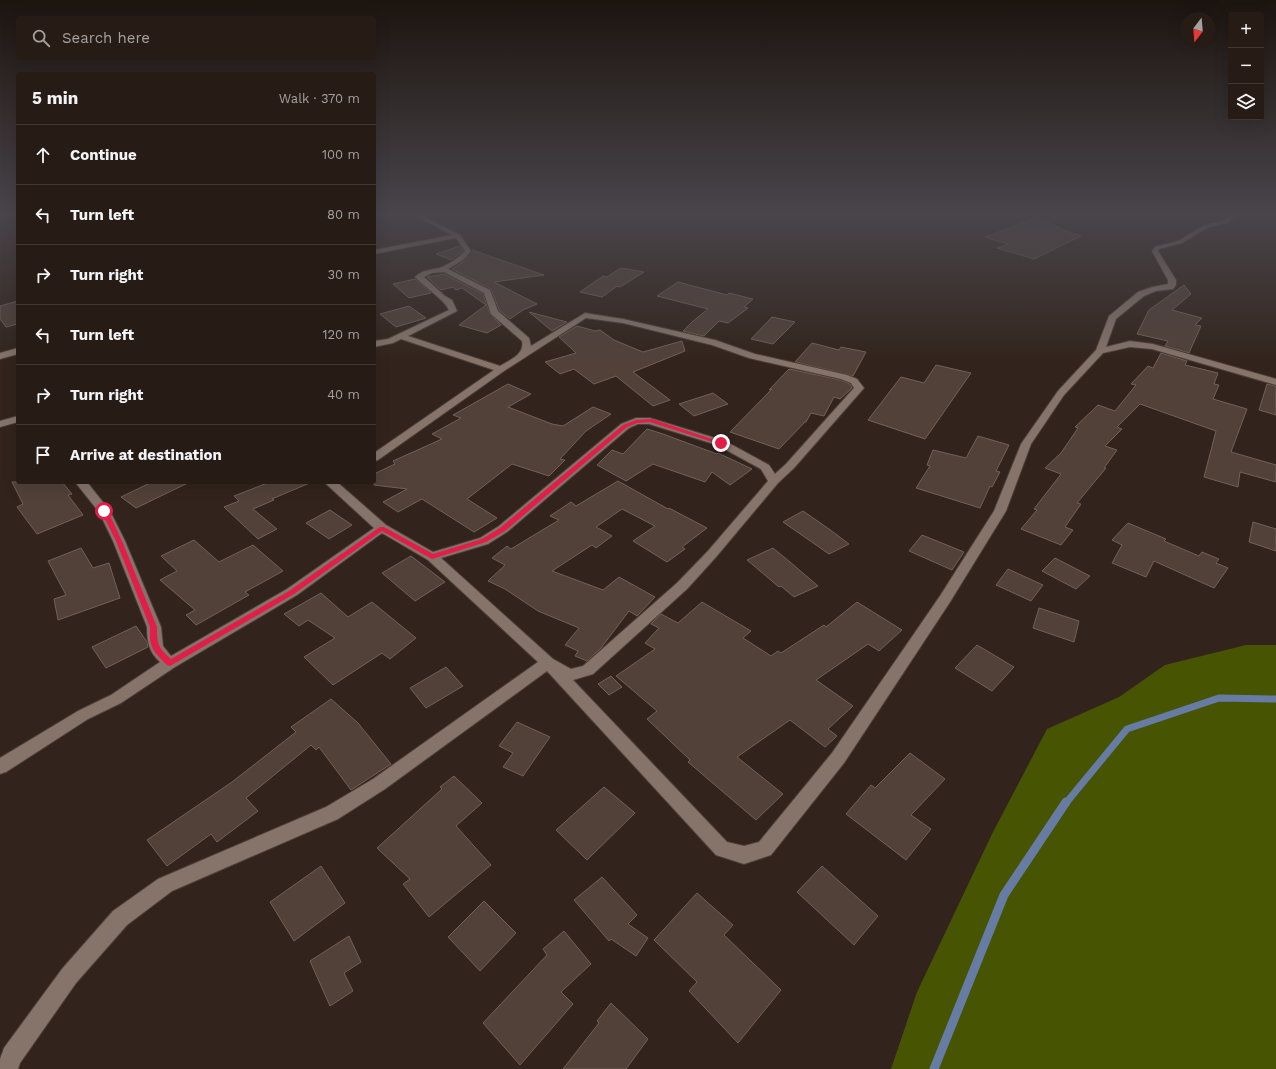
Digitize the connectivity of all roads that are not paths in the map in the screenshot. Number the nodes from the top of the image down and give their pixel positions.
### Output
1 (453, 264) edge
2 (1163, 264) edge
3 (445, 270) junction
4 (401, 336) junction
5 (376, 344) edge
6 (1100, 351) junction
7 (16, 352) edge
8 (0, 356) edge
9 (523, 356) junction
10 (501, 369) junction
11 (1276, 382) edge
12 (16, 420) edge
13 (0, 424) edge
14 (376, 457) edge
15 (790, 466) junction
16 (765, 467) junction
17 (774, 481) junction
18 (83, 484) edge
19 (336, 484) edge
20 (382, 528) junction
21 (432, 557) junction
22 (548, 662) junction
23 (170, 663) junction
24 (0, 767) edge
25 (7, 1069) edge

1 - 3 street
2 - 6 street
3 - 4 street
3 - 9 street
4 - 5 street
4 - 10 street
6 - 11 street
6 - 22 street
7 - 8 street
9 - 10 street
9 - 15 street
10 - 14 street
12 - 13 street
15 - 16 street
15 - 17 street
16 - 17 street
16 - 21 street
17 - 22 street
18 - 23 street
19 - 20 street
20 - 21 street
20 - 23 street
21 - 22 street
22 - 25 street
23 - 24 street

